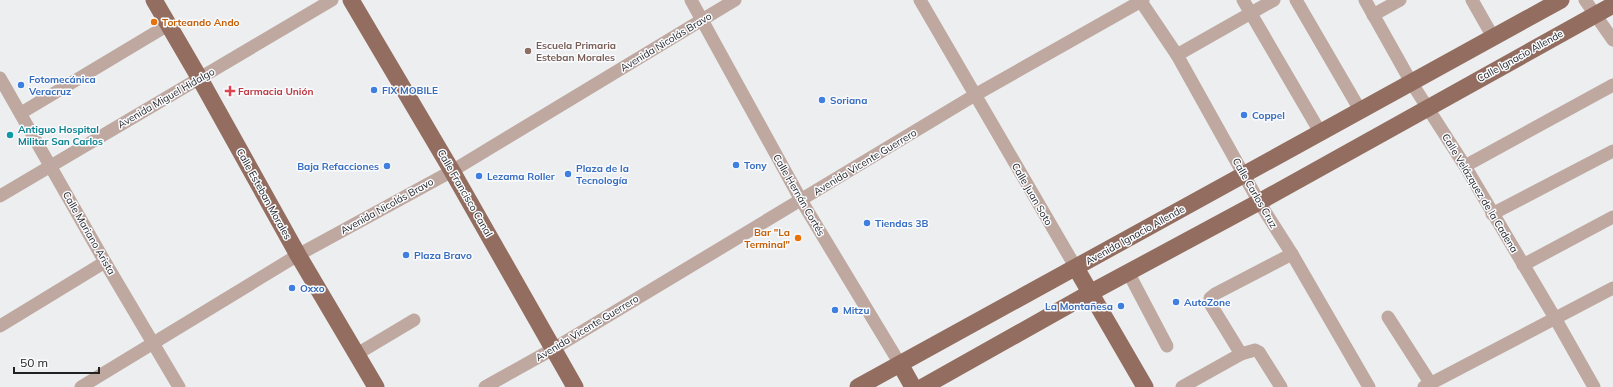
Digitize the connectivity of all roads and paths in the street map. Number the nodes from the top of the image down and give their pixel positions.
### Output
1 (154, 0) edge
2 (332, 0) edge
3 (351, 0) edge
4 (691, 0) edge
5 (735, 0) edge
6 (920, 0) edge
7 (1243, 0) edge
8 (1274, 0) edge
9 (1296, 0) edge
10 (1365, 0) edge
11 (1400, 0) edge
12 (1472, 0) edge
13 (1561, 0) edge
14 (1585, 0) edge
15 (1142, 1) edge
16 (1613, 5) edge
17 (1250, 13) junction
18 (1373, 15) junction
19 (1594, 15) junction
20 (702, 20) junction
21 (168, 25) junction
22 (1493, 38) junction
23 (1613, 40) edge
24 (1177, 55) junction
25 (0, 78) edge
26 (200, 79) junction
27 (1411, 82) junction
28 (1613, 85) edge
29 (975, 95) junction
30 (1427, 108) junction
31 (1360, 110) junction
32 (21, 113) junction
33 (1320, 132) junction
34 (1613, 152) edge
35 (50, 166) junction
36 (1464, 166) junction
37 (452, 171) junction
38 (1244, 174) junction
39 (0, 196) edge
40 (801, 200) junction
41 (1260, 202) junction
42 (1492, 214) junction
43 (1613, 217) edge
44 (1292, 254) junction
45 (298, 255) junction
46 (105, 262) junction
47 (1522, 265) junction
48 (1076, 268) junction
49 (1128, 272) junction
50 (1613, 288) edge
51 (1090, 293) junction
52 (1388, 317) dead end
53 (1555, 318) junction
54 (414, 320) dead end
55 (0, 326) edge
56 (153, 342) junction
57 (1167, 346) dead end
58 (553, 349) junction
59 (357, 354) junction
60 (1241, 354) junction
61 (900, 364) junction
62 (1427, 385) edge
63 (80, 387) edge
64 (179, 387) edge
65 (376, 387) edge
66 (485, 387) edge
67 (575, 387) edge
68 (858, 387) edge
69 (913, 387) edge
70 (923, 387) edge
71 (1145, 387) edge
72 (1182, 387) edge
73 (1281, 387) edge
74 (1369, 387) edge
75 (1594, 387) edge

1 - 21 main road, Calle Esteban Morales
2 - 26 street, Avenida Miguel Hidalgo
3 - 37 main road, Calle Francisco Canal
4 - 20 street, Calle Hernán Cortés
5 - 20 street, Avenida Nicolás Bravo
6 - 29 street, Calle Juan Soto
7 - 17 street
8 - 17 street
9 - 31 street
10 - 18 street, Calle Velázquez de la Cadena
11 - 18 street
12 - 22 street
13 - 22 main road
14 - 19 street
15 - 24 street, Calle Carlos Cruz
15 - 29 street, Avenida Vicente Guerrero
16 - 19 main road, Calle Ignacio Allende
17 - 24 street
17 - 33 street
18 - 27 street, Calle Velázquez de la Cadena
19 - 23 street
19 - 30 main road, Calle Ignacio Allende
20 - 37 street, Avenida Nicolás Bravo
20 - 40 street, Calle Hernán Cortés
21 - 26 main road, Calle Esteban Morales
21 - 32 street
22 - 27 main road
24 - 38 street, Calle Carlos Cruz
25 - 32 street, Calle Mariano Arista
26 - 35 street, Avenida Miguel Hidalgo
26 - 45 main road, Calle Esteban Morales
27 - 30 street, Calle Velázquez de la Cadena
27 - 31 main road, Avenida Ignacio Allende
28 - 36 street
29 - 40 street, Avenida Vicente Guerrero
29 - 48 street, Calle Juan Soto
30 - 36 street, Calle Velázquez de la Cadena
30 - 41 main road
31 - 33 main road, Avenida Ignacio Allende
32 - 35 street, Calle Mariano Arista
33 - 38 main road, Avenida Ignacio Allende
34 - 42 street
35 - 39 street, Avenida Miguel Hidalgo
35 - 46 street, Calle Mariano Arista
36 - 42 street, Calle Velázquez de la Cadena
37 - 45 street, Avenida Nicolás Bravo
37 - 58 main road, Calle Francisco Canal
38 - 41 street, Calle Carlos Cruz
38 - 48 main road, Avenida Ignacio Allende
40 - 58 street, Avenida Vicente Guerrero
40 - 61 street, Calle Hernán Cortés
41 - 44 street, Calle Carlos Cruz
41 - 49 main road
42 - 47 street, Calle Velázquez de la Cadena
43 - 47 street
44 - 60 street
44 - 74 street, Calle Carlos Cruz
45 - 56 street, Avenida Nicolás Bravo
45 - 59 main road, Calle Esteban Morales
46 - 55 street
46 - 56 street, Calle Mariano Arista
47 - 53 street, Calle Velázquez de la Cadena
48 - 51 main road, Calle Juan Soto
48 - 61 main road, Avenida Ignacio Allende
49 - 51 main road
49 - 57 street
50 - 53 street
51 - 70 main road
51 - 71 main road, Calle Juan Soto
52 - 62 street
53 - 62 street
53 - 75 street, Calle Velázquez de la Cadena
54 - 59 street
56 - 63 street, Avenida Nicolás Bravo
56 - 64 street, Calle Mariano Arista
58 - 66 street, Avenida Vicente Guerrero
58 - 67 main road, Calle Francisco Canal
59 - 65 main road, Calle Esteban Morales
60 - 72 street
60 - 73 street
61 - 68 main road, Avenida Ignacio Allende
61 - 69 main road, Calle Hernán Cortés

